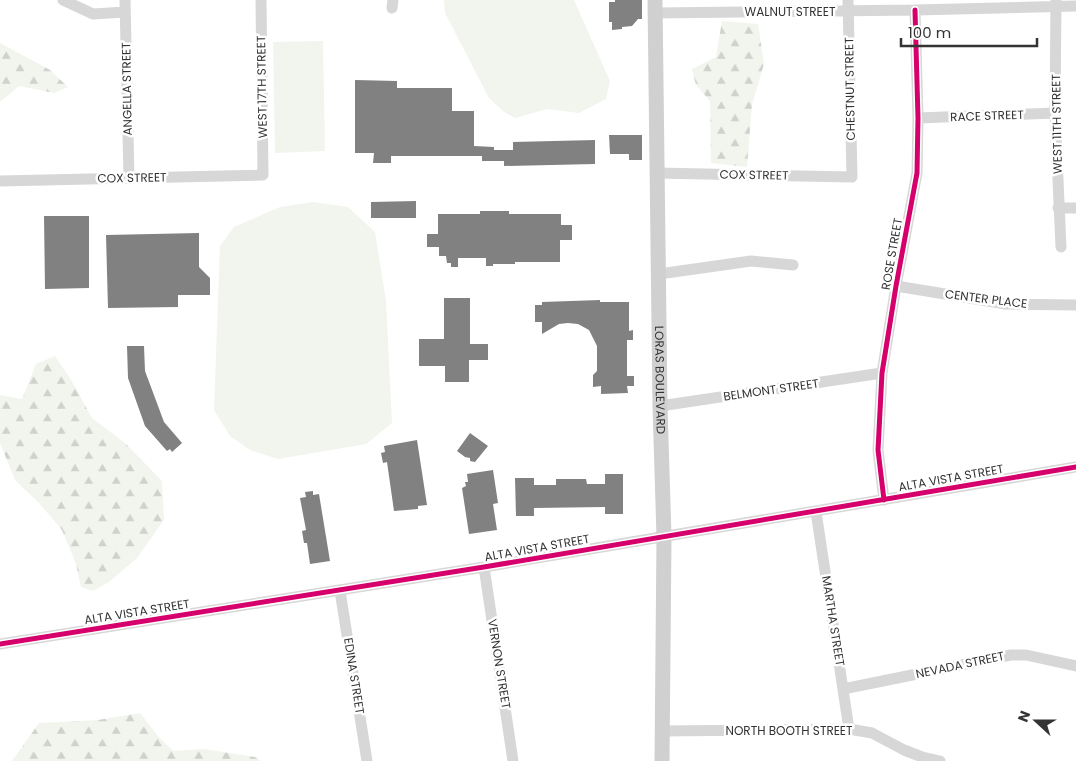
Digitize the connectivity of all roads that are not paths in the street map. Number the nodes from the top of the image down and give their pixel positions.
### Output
1 (64, 0) edge
2 (125, 0) edge
3 (261, 0) edge
4 (1056, 4) edge
5 (655, 6) edge
6 (848, 6) edge
7 (1076, 6) edge
8 (915, 10) junction
9 (125, 12) junction
10 (1055, 113) junction
11 (918, 118) junction
12 (657, 173) junction
13 (263, 175) joint
14 (129, 178) junction
15 (852, 178) joint
16 (0, 181) edge
17 (1058, 208) junction
18 (1076, 208) edge
19 (1060, 247) dead end
20 (793, 265) dead end
21 (659, 274) junction
22 (896, 286) junction
23 (1076, 305) edge
24 (882, 374) junction
25 (660, 406) junction
26 (1076, 467) edge
27 (884, 500) junction
28 (816, 512) junction
29 (664, 537) junction
30 (484, 567) junction
31 (340, 590) junction
32 (0, 644) edge
33 (1076, 666) edge
34 (844, 689) junction
35 (662, 730) junction
36 (849, 730) junction
37 (367, 761) edge
38 (513, 761) edge
39 (662, 761) edge
40 (940, 761) edge

1 - 9 street
2 - 9 street, ANGELLA STREET
3 - 13 street, WEST 17TH STREET
4 - 7 street, WALNUT STREET
4 - 8 street, WALNUT STREET
4 - 10 street, WEST 11TH STREET
5 - 6 street, WALNUT STREET
5 - 12 main road, LORAS BOULEVARD
6 - 8 street, WALNUT STREET
6 - 15 street, CHESTNUT STREET
8 - 11 street, ROSE STREET
9 - 14 street, ANGELLA STREET
10 - 11 street, RACE STREET
10 - 17 street, WEST 11TH STREET
11 - 22 street, ROSE STREET
12 - 15 street, COX STREET
12 - 21 main road, LORAS BOULEVARD
13 - 14 street, COX STREET
14 - 16 street, COX STREET
17 - 18 street
17 - 19 street, WEST 11TH STREET
20 - 21 street
21 - 25 main road, LORAS BOULEVARD
22 - 23 street, CENTER PLACE
22 - 24 street, ROSE STREET
24 - 25 street, BELMONT STREET
24 - 27 street, ROSE STREET
25 - 29 main road, LORAS BOULEVARD
26 - 27 street, ALTA VISTA STREET
27 - 28 street, ALTA VISTA STREET
28 - 29 street, ALTA VISTA STREET
28 - 34 street, MARTHA STREET
29 - 30 street, ALTA VISTA STREET
29 - 35 main road, LORAS BOULEVARD
30 - 31 street, ALTA VISTA STREET
30 - 38 street, VERNON STREET
31 - 32 street, ALTA VISTA STREET
31 - 37 street, EDINA STREET
33 - 34 street, NEVADA STREET
34 - 36 street, MARTHA STREET
35 - 36 street, NORTH BOOTH STREET
35 - 39 main road, LORAS BOULEVARD
36 - 40 street, NORTH BOOTH STREET

